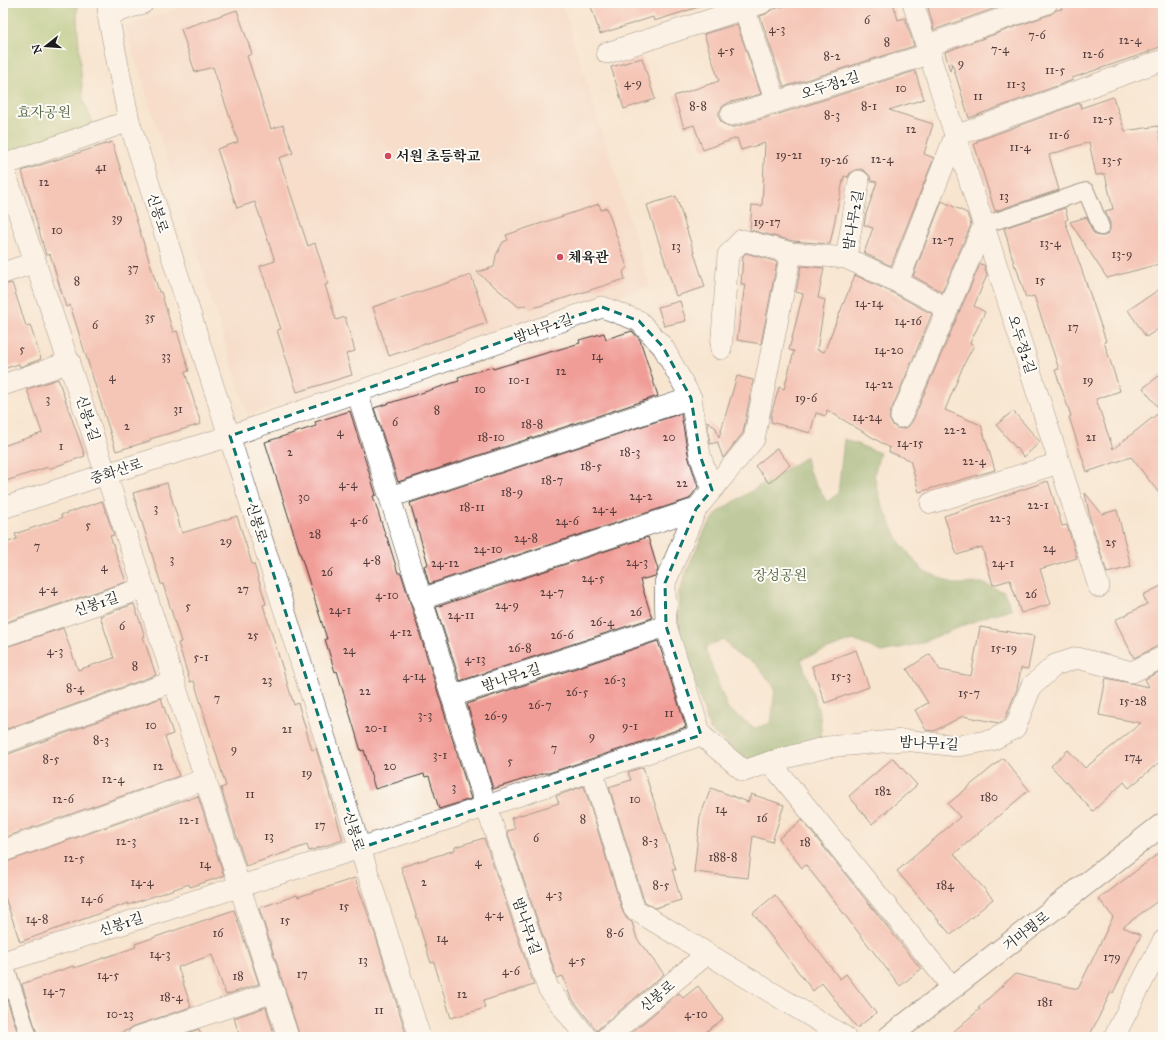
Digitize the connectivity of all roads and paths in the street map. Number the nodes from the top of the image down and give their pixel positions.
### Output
1 (143, 3) edge
2 (708, 3) edge
3 (913, 3) edge
4 (1048, 3) edge
5 (753, 6) edge
6 (108, 9) edge
7 (700, 23) junction
8 (607, 53) dead end
9 (929, 54) junction
10 (1163, 60) edge
11 (776, 102) junction
12 (731, 115) dead end
13 (129, 121) junction
14 (956, 136) junction
15 (3, 165) edge
16 (860, 181) dead end
17 (984, 225) junction
18 (1101, 227) dead end
19 (791, 253) junction
20 (846, 258) junction
21 (36, 262) junction
22 (3, 273) edge
23 (898, 282) junction
24 (948, 309) junction
25 (721, 349) dead end
26 (70, 362) junction
27 (3, 385) edge
28 (357, 392) junction
29 (691, 398) junction
30 (901, 417) dead end
31 (230, 436) junction
32 (1059, 463) junction
33 (106, 474) junction
34 (712, 490) junction
35 (390, 497) junction
36 (931, 503) dead end
37 (3, 508) edge
38 (696, 508) junction
39 (1099, 587) dead end
40 (144, 588) junction
41 (421, 599) junction
42 (666, 626) junction
43 (3, 636) edge
44 (1163, 656) edge
45 (174, 682) junction
46 (452, 696) junction
47 (701, 735) junction
48 (3, 743) edge
49 (770, 762) junction
50 (592, 771) junction
51 (206, 779) junction
52 (486, 806) junction
53 (1163, 824) edge
54 (360, 848) junction
55 (3, 851) edge
56 (240, 886) junction
57 (1163, 941) edge
58 (707, 954) junction
59 (3, 958) edge
60 (3, 962) edge
61 (953, 988) junction
62 (274, 992) junction
63 (150, 1035) edge
64 (28, 1037) edge
65 (288, 1037) edge
66 (420, 1037) edge
67 (586, 1037) edge
68 (607, 1037) edge
69 (845, 1037) edge
70 (889, 1037) edge
71 (1114, 1037) edge

1 - 6 street
2 - 7 street
3 - 9 street, 오두정2길
4 - 9 street, 오두정2길
5 - 7 street
5 - 11 street
6 - 13 street, 신봉로
7 - 8 street
9 - 11 street, 오두정2길
9 - 14 street, 오두정2길
10 - 14 street
11 - 12 street, 오두정2길
13 - 15 street
13 - 31 street, 신봉로
14 - 17 street, 오두정2길
14 - 23 street
15 - 21 street, 신봉2길
16 - 20 street, 밤나무2길
17 - 18 street
17 - 24 street
17 - 32 street, 오두정2길
19 - 20 street
19 - 25 street
19 - 34 street
20 - 23 street
21 - 22 street
21 - 26 street, 신봉2길
23 - 24 street
24 - 30 street
26 - 27 street
26 - 33 street, 신봉2길
28 - 29 street, 밤나무2길
28 - 31 street, 밤나무2길
28 - 35 street
29 - 34 street, 밤나무2길
29 - 35 street
31 - 33 street, 중화산로
31 - 54 street, 신봉로
32 - 36 street
32 - 39 street, 오두정2길
33 - 37 street, 중화산로
33 - 40 street
34 - 38 street
35 - 41 street
38 - 41 street
38 - 42 street
40 - 43 street, 신봉1길
40 - 45 street
41 - 46 street
42 - 46 street, 밤나무2길
42 - 47 street
44 - 49 street, 밤나무1길
45 - 48 street
45 - 51 street
46 - 52 street, 밤나무1길
47 - 49 street, 밤나무1길
47 - 50 street
49 - 61 street
50 - 52 street
50 - 58 street
51 - 55 street
51 - 56 street
52 - 54 street
52 - 67 street, 밤나무1길
53 - 61 main road, 거마평로
54 - 56 street, 신봉1길
54 - 66 street, 신봉로
56 - 60 street, 신봉1길
56 - 62 street
57 - 71 street
58 - 68 street, 신봉로
58 - 69 street
59 - 64 street
61 - 70 main road, 거마평로
62 - 63 street
62 - 65 street

